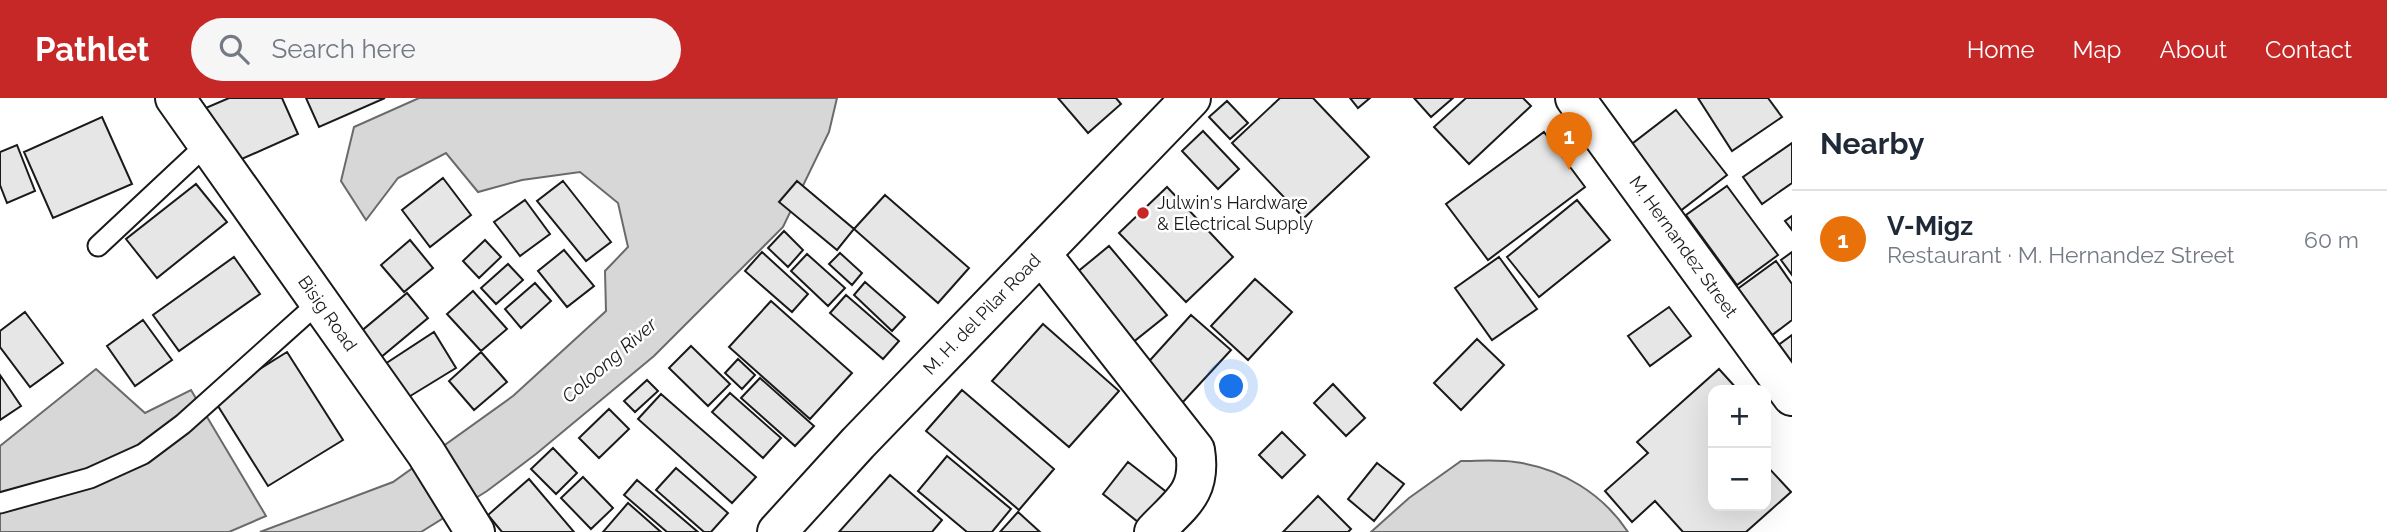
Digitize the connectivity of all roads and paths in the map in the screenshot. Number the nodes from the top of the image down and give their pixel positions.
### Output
1 (175, 98) edge
2 (1191, 98) edge
3 (1575, 98) edge
4 (206, 145) junction
5 (98, 246) dead end
6 (1041, 254) junction
7 (318, 303) junction
8 (1792, 397) edge
9 (0, 503) edge
10 (471, 524) edge
11 (777, 532) edge
12 (1154, 532) edge

1 - 4 street, Bisig Road
2 - 6 street, M. H. del Pilar Road
3 - 8 street, M. Hernandez Street
4 - 5 lane
4 - 7 street, Bisig Road
6 - 11 street, M. H. del Pilar Road
6 - 12 street
7 - 9 lane
7 - 10 street, Bisig Road

